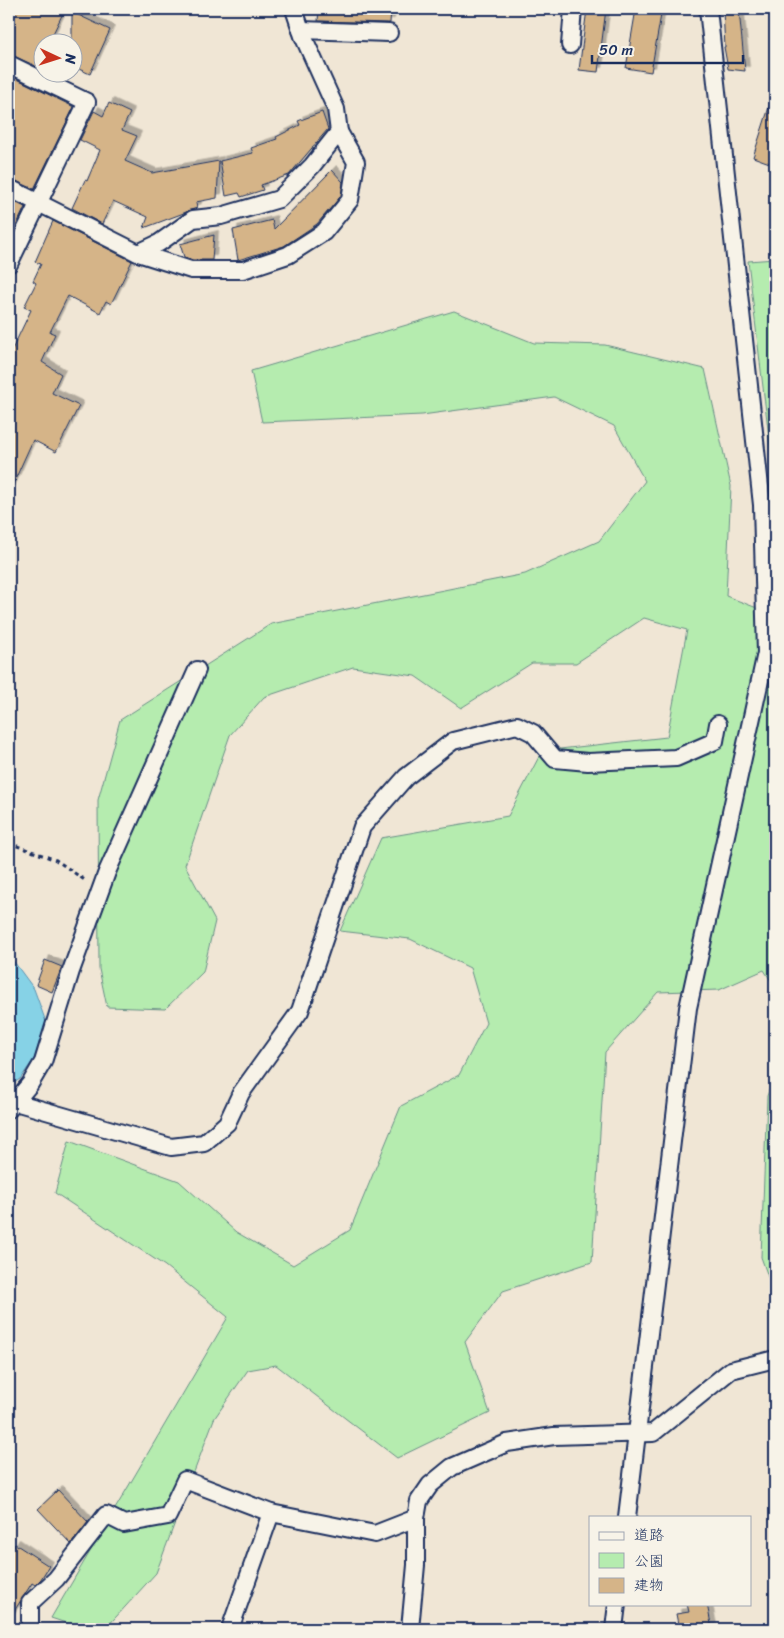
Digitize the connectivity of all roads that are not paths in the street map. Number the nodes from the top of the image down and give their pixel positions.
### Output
1 (294, 9) edge
2 (573, 9) edge
3 (708, 9) edge
4 (301, 30) junction
5 (389, 33) dead end
6 (570, 45) dead end
7 (9, 64) edge
8 (339, 132) junction
9 (9, 188) edge
10 (39, 202) junction
11 (138, 253) junction
12 (9, 264) edge
13 (198, 670) dead end
14 (718, 724) dead end
15 (12, 1105) edge
16 (775, 1359) edge
17 (637, 1435) junction
18 (270, 1513) junction
19 (627, 1516) edge
20 (416, 1518) junction
21 (617, 1606) edge
22 (30, 1629) edge
23 (230, 1629) edge
24 (410, 1629) edge
25 (614, 1629) edge

1 - 4 street
2 - 6 street
3 - 17 street
4 - 5 street
4 - 8 street
7 - 10 street
8 - 11 street
8 - 11 street
9 - 10 street
10 - 11 street
10 - 12 street
13 - 15 street
14 - 15 street
16 - 17 street
17 - 19 street
17 - 20 street
18 - 20 street
18 - 22 street
18 - 23 street
20 - 24 street
21 - 25 street

